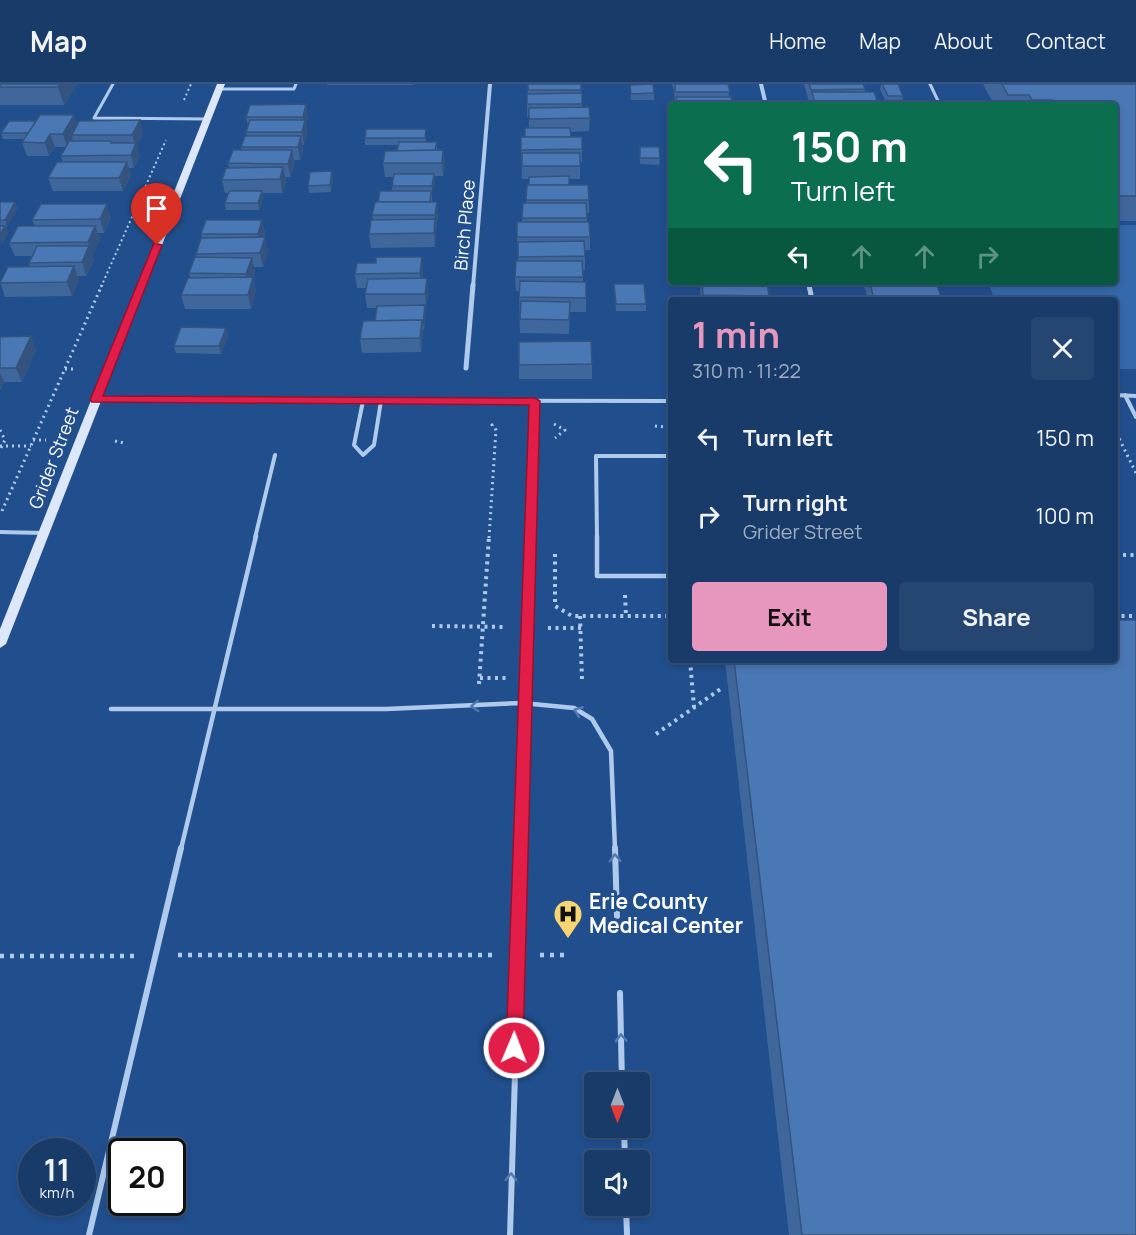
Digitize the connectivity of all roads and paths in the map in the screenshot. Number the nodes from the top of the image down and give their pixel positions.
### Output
1 (113, 84) edge
2 (191, 84) edge
3 (296, 84) edge
4 (490, 84) edge
5 (761, 84) edge
6 (930, 84) edge
7 (220, 87) edge
8 (765, 102) edge
9 (939, 102) edge
10 (175, 119) junction
11 (207, 120) junction
12 (466, 368) dead end
13 (65, 369) junction
14 (76, 369) dead end
15 (1118, 395) edge
16 (1125, 395) junction
17 (1136, 396) edge
18 (96, 400) junction
19 (363, 401) junction
20 (381, 401) junction
21 (535, 401) junction
22 (668, 401) edge
23 (1136, 417) edge
24 (554, 424) dead end
25 (492, 425) dead end
26 (656, 426) dead end
27 (665, 427) dead end
28 (0, 430) edge
29 (1118, 436) edge
30 (33, 440) junction
31 (46, 440) dead end
32 (115, 441) dead end
33 (124, 443) dead end
34 (553, 444) dead end
35 (2, 446) edge
36 (31, 446) junction
37 (0, 450) edge
38 (275, 455) dead end
39 (668, 456) edge
40 (1136, 473) edge
41 (0, 516) edge
42 (0, 532) edge
43 (44, 533) junction
44 (555, 548) dead end
45 (1123, 555) dead end
46 (1136, 555) edge
47 (668, 576) edge
48 (625, 609) dead end
49 (580, 616) junction
50 (626, 616) junction
51 (668, 616) edge
52 (1118, 616) edge
53 (1136, 616) edge
54 (432, 627) dead end
55 (483, 627) junction
56 (514, 627) dead end
57 (541, 628) dead end
58 (581, 628) junction
59 (0, 644) edge
60 (690, 663) edge
61 (480, 678) junction
62 (513, 678) dead end
63 (582, 680) dead end
64 (479, 688) dead end
65 (722, 688) dead end
66 (525, 705) junction
67 (694, 707) junction
68 (111, 709) dead end
69 (214, 709) junction
70 (656, 735) dead end
71 (617, 916) dead end
72 (502, 955) dead end
73 (536, 955) dead end
74 (564, 955) dead end
75 (0, 956) edge
76 (156, 956) junction
77 (620, 993) dead end
78 (622, 1072) edge
79 (626, 1216) edge
80 (89, 1235) edge
81 (510, 1235) edge
82 (627, 1235) edge

1 - 10 lane
2 - 10 path, Grider Street
3 - 7 lane
4 - 12 street, Birch Place
5 - 8 street
6 - 9 lane
7 - 11 street, Grider Street
10 - 11 lane
10 - 13 path, Grider Street
11 - 18 street, Grider Street
13 - 14 path
13 - 30 path, Grider Street
15 - 16 lane
16 - 17 lane
16 - 23 lane
18 - 19 lane
18 - 43 street, Grider Street
19 - 20 lane
19 - 20 lane
20 - 21 lane
21 - 22 lane
21 - 66 lane
24 - 34 path
25 - 55 path
26 - 27 path
28 - 35 path
29 - 40 path
30 - 31 path
30 - 36 path, Grider Street
32 - 33 path
35 - 36 path
35 - 37 path
36 - 41 path, Grider Street
38 - 69 lane
39 - 47 lane
42 - 43 lane
43 - 59 street, Grider Street
44 - 49 path
45 - 46 path
48 - 50 path
49 - 50 path
49 - 58 path
50 - 51 path
52 - 53 path
54 - 55 path
55 - 56 path
55 - 61 path
57 - 58 path
58 - 63 path
60 - 67 path
61 - 62 path
61 - 64 path
65 - 67 path
66 -> 69 lane
71 -> 66 lane
81 -> 66 lane
67 - 70 path
68 - 69 lane
69 - 76 lane
72 - 76 path
73 - 74 path
75 - 76 path
76 - 80 lane
78 -> 77 lane
79 - 82 lane

